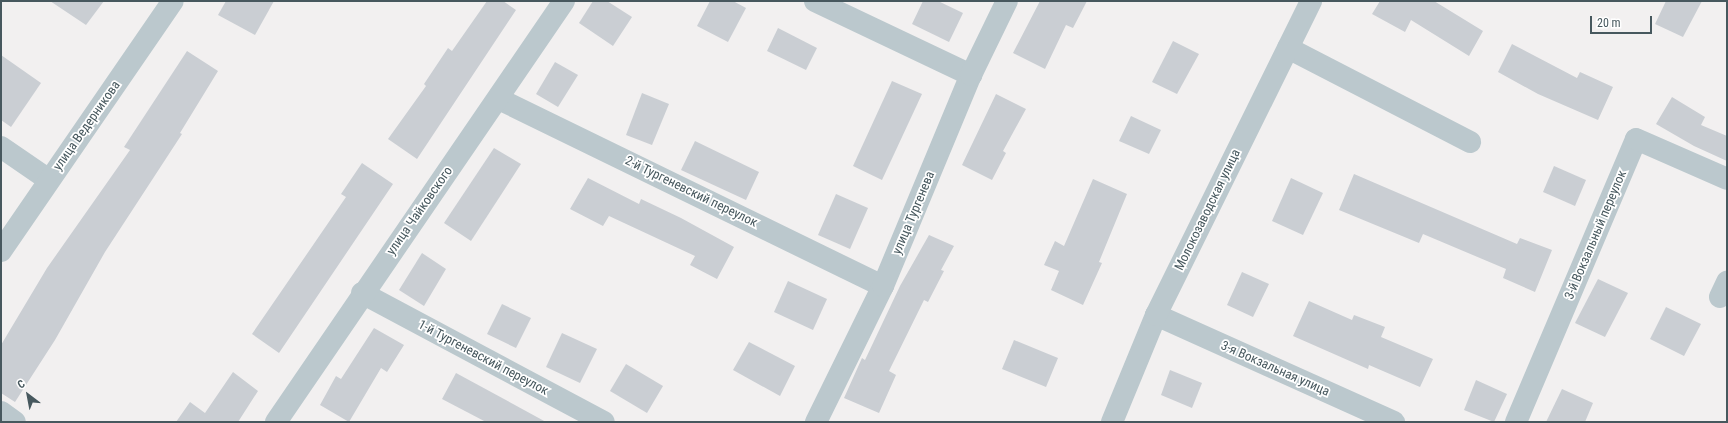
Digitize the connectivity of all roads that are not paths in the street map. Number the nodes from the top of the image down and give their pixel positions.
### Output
1 (172, 1) edge
2 (564, 1) edge
3 (815, 1) edge
4 (1007, 1) edge
5 (1311, 1) edge
6 (1288, 48) junction
7 (971, 75) junction
8 (499, 99) junction
9 (1470, 142) dead end
10 (1, 147) edge
11 (1727, 179) edge
12 (49, 180) junction
13 (1, 251) edge
14 (883, 286) junction
15 (362, 293) junction
16 (1156, 315) junction
17 (1, 412) edge
18 (16, 422) edge
19 (276, 422) edge
20 (604, 422) edge
21 (816, 422) edge
22 (1112, 422) edge
23 (1394, 422) edge
24 (1516, 422) edge

1 - 12 street, улица Ведерникова
2 - 8 street, улица Чайковского
3 - 7 street
4 - 7 street, улица Тургенева
5 - 6 street, Молокозаводская улица
6 - 9 street
6 - 16 street, Молокозаводская улица
7 - 14 street, улица Тургенева
8 - 14 street, 2-й Тургеневский переулок
8 - 15 street, улица Чайковского
10 - 12 street
11 - 24 street, 3-й Вокзальный переулок
12 - 13 street, улица Ведерникова
14 - 21 street, улица Тургенева
15 - 19 street, улица Чайковского
15 - 20 street, 1-й Тургеневский переулок
16 - 22 street, Молокозаводская улица
16 - 23 street, 3-я Вокзальная улица
17 - 18 street

